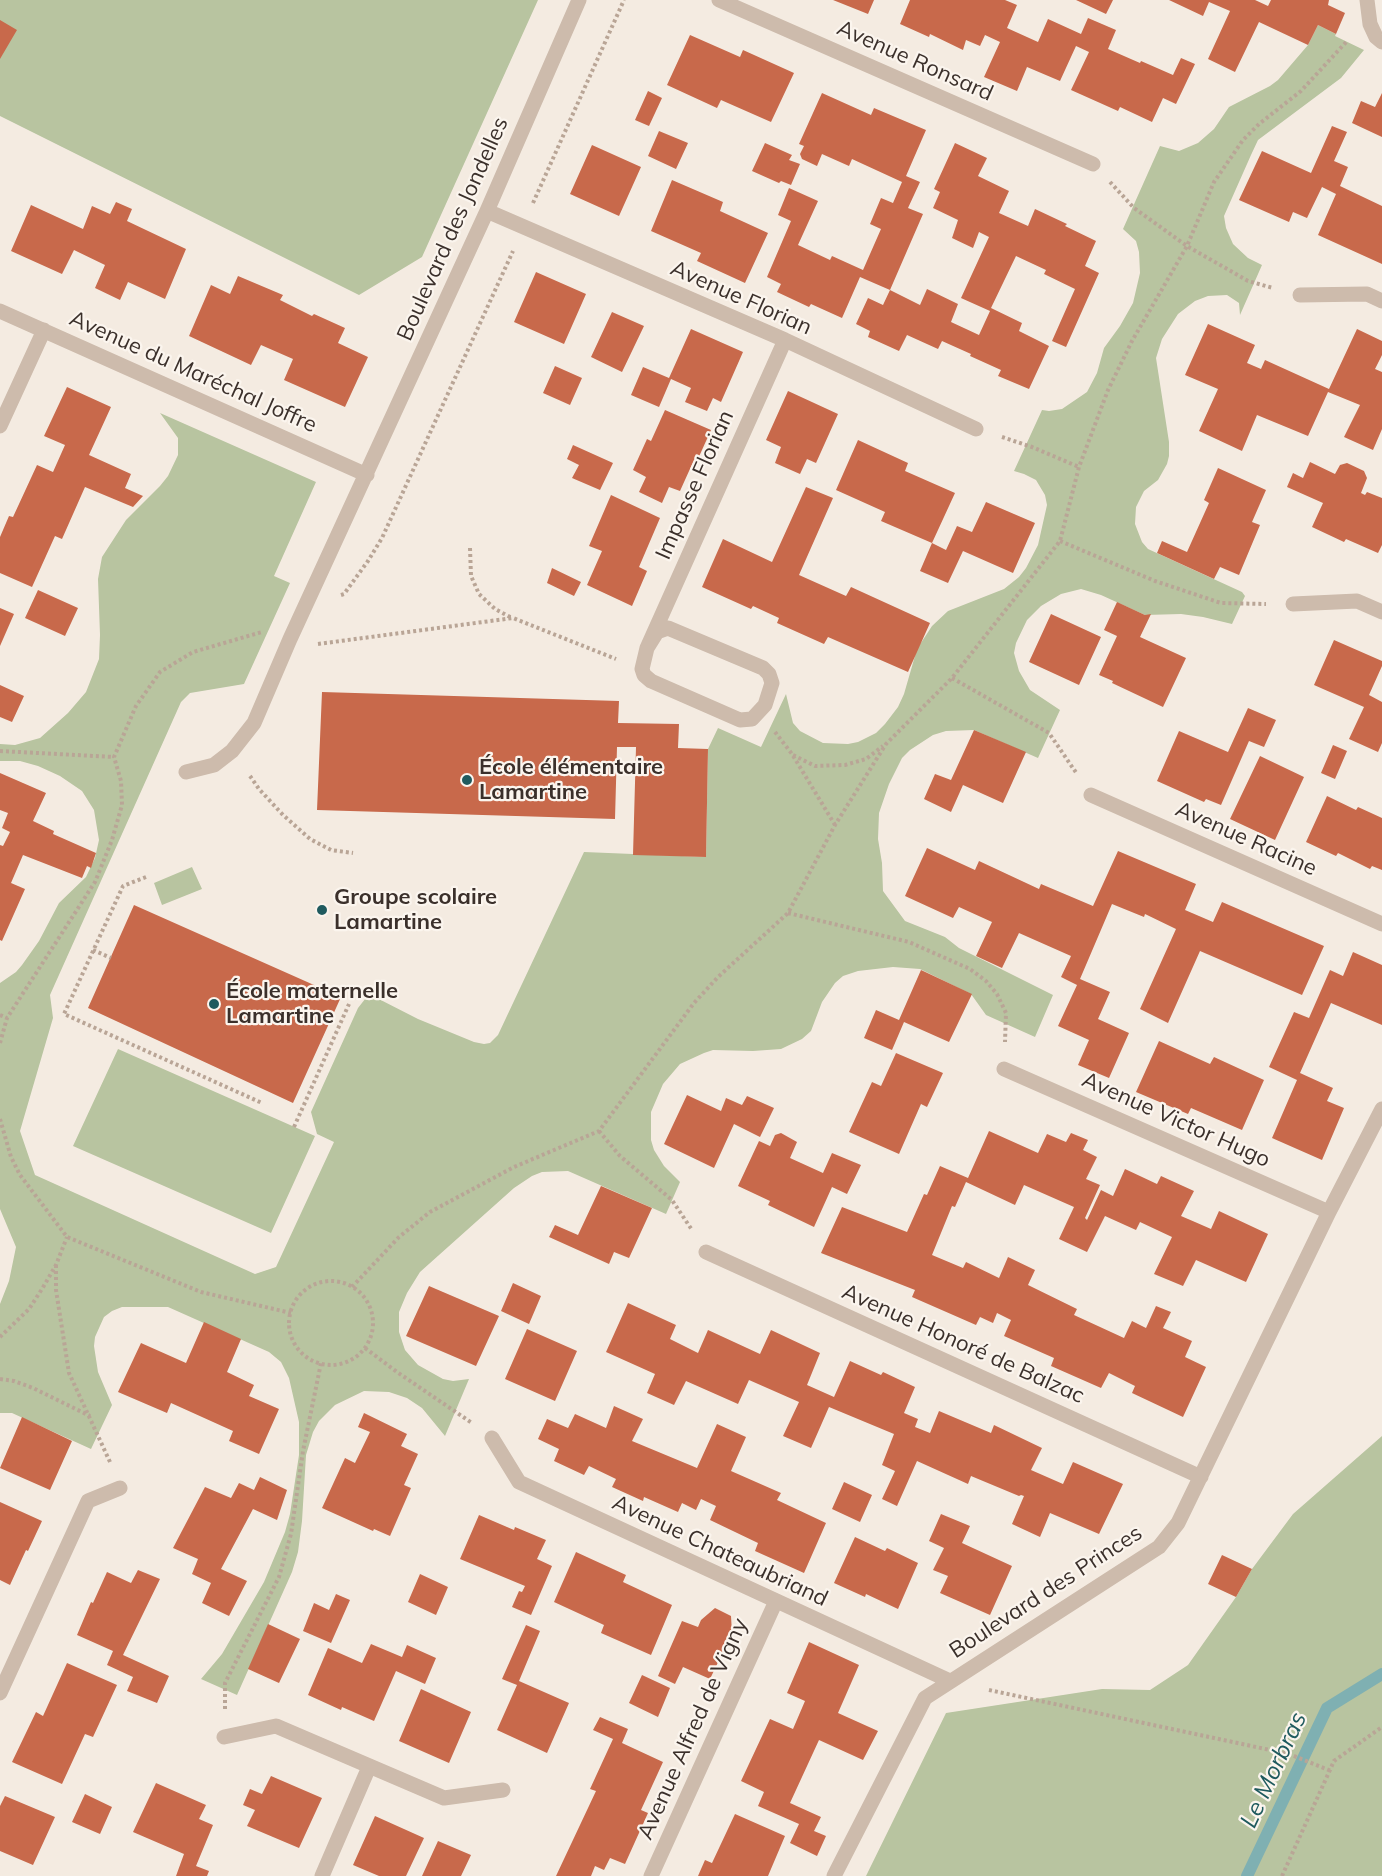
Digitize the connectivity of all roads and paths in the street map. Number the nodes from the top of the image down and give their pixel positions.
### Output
1 (579, 0) edge
2 (624, 0) edge
3 (719, 0) edge
4 (1367, 0) edge
5 (1370, 24) junction
6 (1382, 42) edge
7 (1093, 164) joint
8 (487, 211) junction
9 (524, 228) junction
10 (1187, 246) junction
11 (1300, 295) joint
12 (1382, 301) edge
13 (0, 311) edge
14 (44, 330) junction
15 (785, 340) junction
16 (0, 426) edge
17 (976, 429) joint
18 (1079, 467) junction
19 (367, 475) junction
20 (1060, 541) junction
21 (471, 548) dead end
22 (338, 596) dead end
23 (1293, 604) joint
24 (1382, 612) edge
25 (513, 618) dead end
26 (647, 648) junction
27 (952, 678) junction
28 (760, 713) junction
29 (886, 744) junction
30 (0, 751) edge
31 (792, 754) junction
32 (114, 757) dead end
33 (186, 772) dead end
34 (250, 776) dead end
35 (1091, 795) joint
36 (835, 825) junction
37 (353, 853) dead end
38 (146, 877) dead end
39 (788, 913) junction
40 (1382, 924) edge
41 (93, 950) junction
42 (111, 958) dead end
43 (349, 1004) dead end
44 (0, 1015) edge
45 (7, 1018) dead end
46 (1004, 1070) joint
47 (261, 1102) dead end
48 (1382, 1109) edge
49 (0, 1119) edge
50 (294, 1127) dead end
51 (598, 1131) junction
52 (1, 1132) edge
53 (1329, 1212) junction
54 (67, 1237) junction
55 (706, 1252) joint
56 (56, 1265) junction
57 (352, 1287) junction
58 (291, 1312) junction
59 (0, 1337) edge
60 (365, 1347) junction
61 (321, 1363) junction
62 (0, 1379) edge
63 (90, 1416) junction
64 (492, 1438) joint
65 (1202, 1477) junction
66 (120, 1488) joint
67 (776, 1601) junction
68 (950, 1681) junction
69 (0, 1693) edge
70 (1382, 1727) edge
71 (224, 1737) joint
72 (369, 1767) junction
73 (1330, 1771) dead end
74 (503, 1790) dead end
75 (322, 1876) edge
76 (651, 1876) edge
77 (834, 1876) edge
78 (1282, 1876) edge

1 - 8 street, Boulevard des Jondelles
2 - 9 path
3 - 7 street, Avenue Ronsard
4 - 5 street
5 - 6 street
5 - 10 path
7 - 10 path
8 - 9 street, Avenue Florian
8 - 19 street, Boulevard des Jondelles
9 - 15 street, Avenue Florian
9 - 22 path
10 - 11 path
10 - 18 path
11 - 12 street
13 - 14 street, Avenue du Maréchal Joffre
14 - 16 street
14 - 19 street, Avenue du Maréchal Joffre
15 - 17 street, Avenue Florian
15 - 26 street, Impasse Florian
17 - 18 path
18 - 20 path
19 - 33 street, Boulevard des Jondelles
20 - 23 path
20 - 27 path
21 - 25 path
23 - 24 street
26 - 28 street, Impasse Florian
26 - 28 street
27 - 29 path
27 - 35 path
28 - 31 path
29 - 31 path
29 - 36 path
30 - 32 path
31 - 36 path
34 - 37 path
35 - 40 street, Avenue Racine
36 - 39 path
38 - 41 path
39 - 46 path
39 - 51 path
41 - 42 path
41 - 47 path
43 - 50 path
44 - 45 path
46 - 53 street, Avenue Victor Hugo
48 - 53 street, Boulevard des Princes
49 - 52 path
51 - 55 path
51 - 57 path
52 - 54 path
53 - 65 street, Boulevard des Princes
54 - 56 path
54 - 58 path
55 - 65 street, Avenue Honoré de Balzac
56 - 59 path
56 - 63 path
57 - 58 path
57 - 60 path
58 - 61 path
60 - 61 path
60 - 64 path
61 - 71 path
62 - 63 path
63 - 66 path
64 - 67 street, Avenue Chateaubriand
65 - 68 street, Boulevard des Princes
66 - 69 street
67 - 68 street, Avenue Chateaubriand
67 - 76 street, Avenue Alfred de Vigny
68 - 73 path
68 - 77 street, Boulevard des Princes
70 - 78 path
71 - 72 street
72 - 74 street
72 - 75 street

